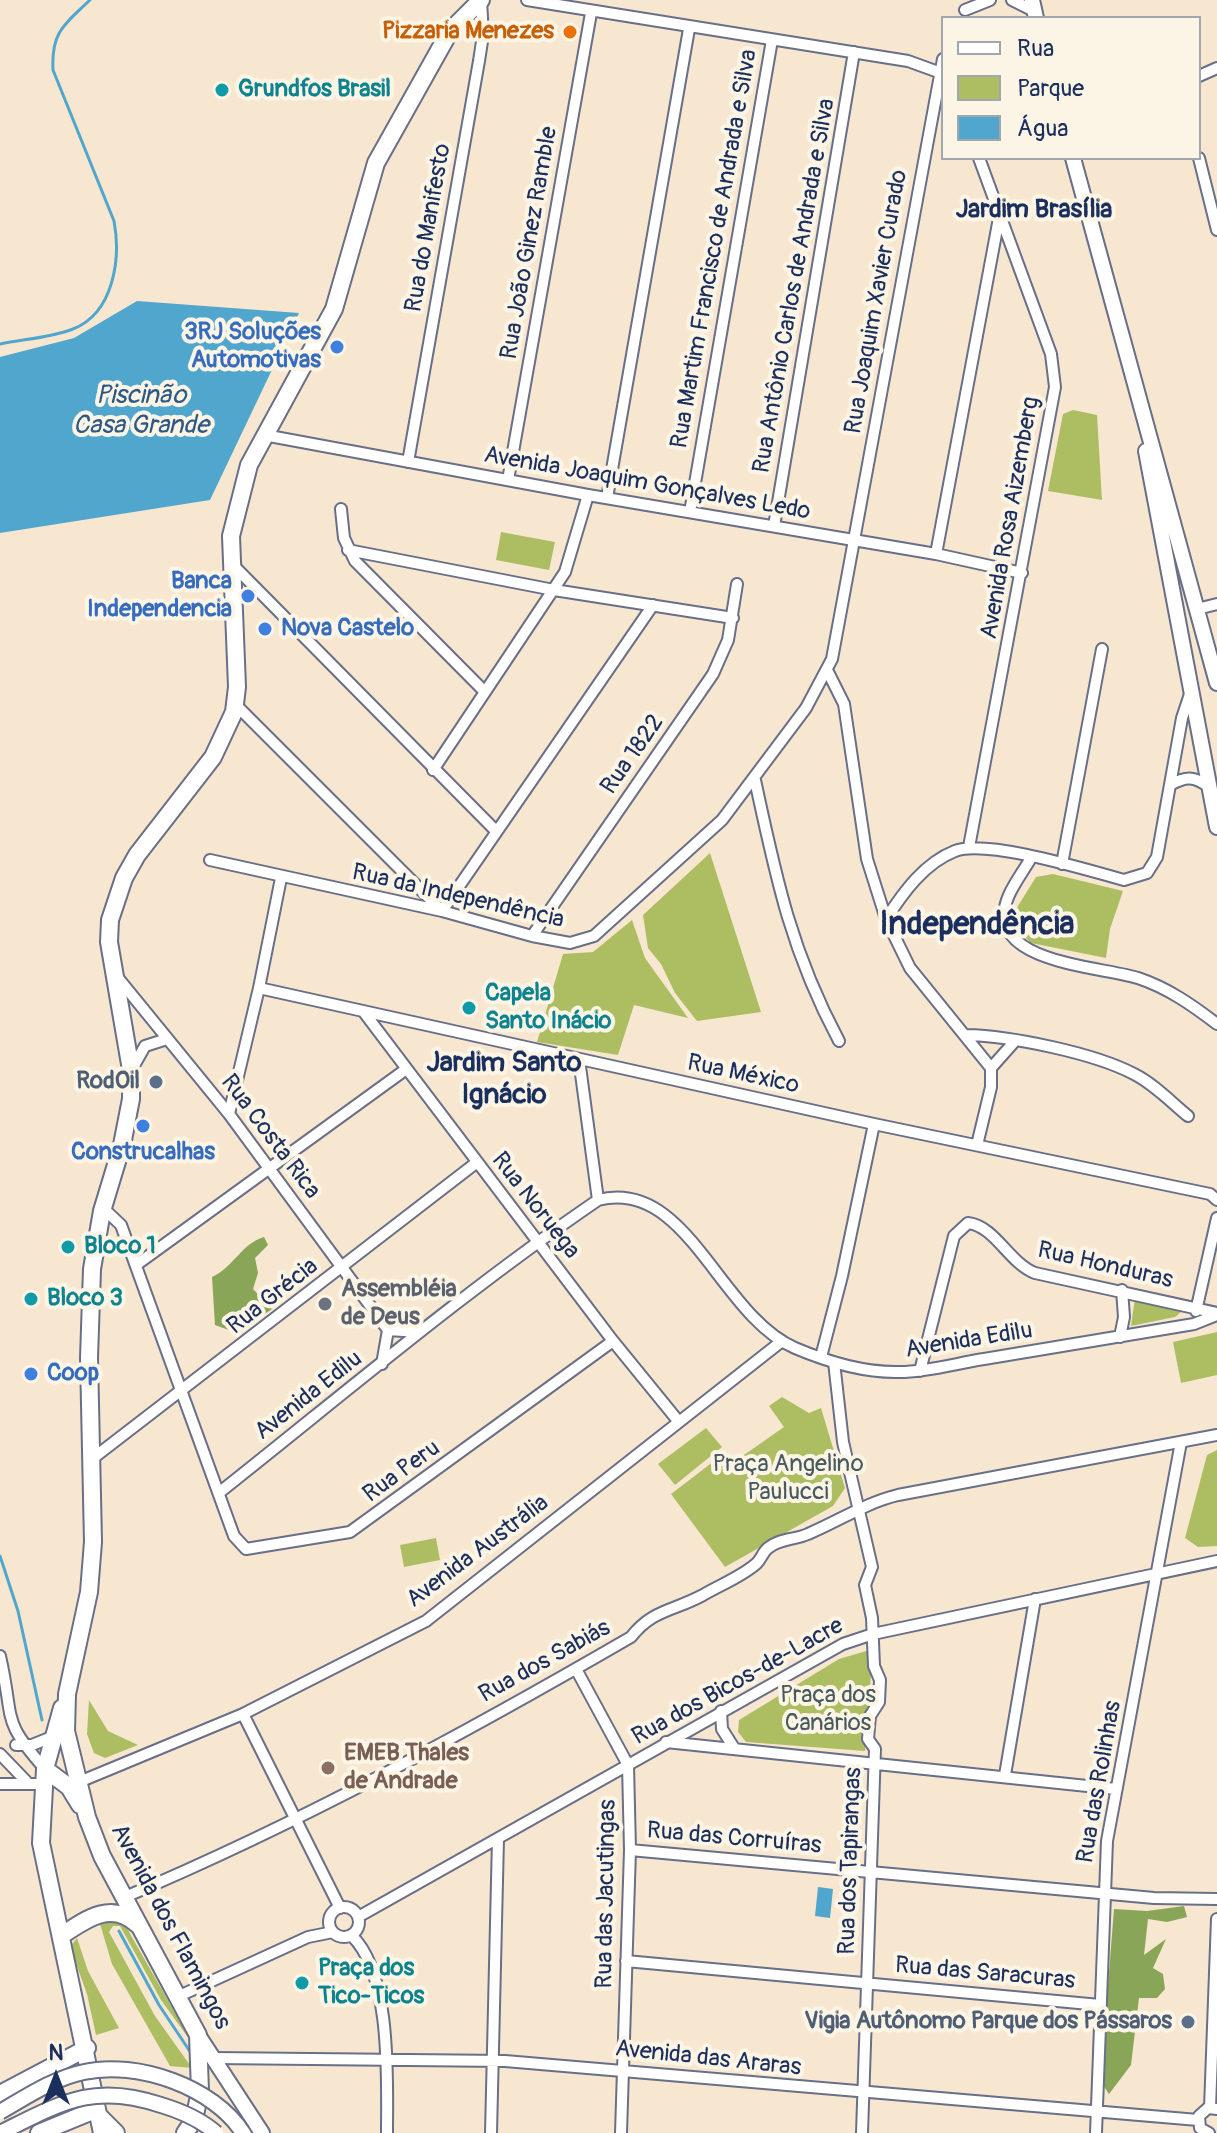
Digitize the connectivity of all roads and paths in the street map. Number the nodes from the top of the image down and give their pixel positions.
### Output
1 (481, 0) edge
2 (527, 0) edge
3 (990, 0) edge
4 (1012, 0) edge
5 (965, 9) edge
6 (1034, 10) edge
7 (591, 13) junction
8 (689, 29) junction
9 (772, 40) junction
10 (854, 52) junction
11 (941, 68) edge
12 (941, 104) edge
13 (931, 110) junction
14 (980, 160) edge
15 (1074, 160) edge
16 (1200, 160) edge
17 (1000, 216) junction
18 (1217, 230) edge
19 (1137, 391) junction
20 (264, 435) junction
21 (408, 462) junction
22 (508, 480) junction
23 (588, 495) junction
24 (607, 498) junction
25 (341, 509) dead end
26 (690, 512) junction
27 (774, 526) junction
28 (855, 541) junction
29 (348, 550) junction
30 (936, 554) junction
31 (231, 563) junction
32 (1022, 573) junction
33 (737, 584) dead end
34 (554, 590) junction
35 (1217, 604) edge
36 (653, 605) junction
37 (1197, 609) junction
38 (733, 618) junction
39 (1102, 649) dead end
40 (828, 672) junction
41 (1217, 683) edge
42 (485, 692) junction
43 (1191, 693) junction
44 (236, 705) junction
45 (433, 770) junction
46 (755, 780) junction
47 (1170, 785) junction
48 (1209, 787) junction
49 (1217, 827) edge
50 (496, 831) junction
51 (969, 847) junction
52 (1031, 858) junction
53 (210, 860) dead end
54 (1062, 864) junction
55 (281, 878) junction
56 (442, 911) junction
57 (886, 919) junction
58 (532, 936) junction
59 (114, 973) junction
60 (259, 988) junction
61 (363, 1011) junction
62 (1217, 1024) edge
63 (966, 1035) junction
64 (167, 1039) junction
65 (839, 1041) dead end
66 (1015, 1041) junction
67 (579, 1059) junction
68 (991, 1068) junction
69 (131, 1070) junction
70 (405, 1070) junction
71 (229, 1114) junction
72 (1188, 1116) dead end
73 (874, 1124) junction
74 (977, 1145) junction
75 (476, 1163) junction
76 (271, 1170) junction
77 (598, 1200) junction
78 (1217, 1200) edge
79 (103, 1208) junction
80 (1217, 1218) edge
81 (538, 1241) junction
82 (136, 1265) junction
83 (342, 1268) junction
84 (1122, 1290) junction
85 (1196, 1307) junction
86 (1217, 1314) edge
87 (1194, 1324) junction
88 (388, 1330) junction
89 (421, 1332) junction
90 (1120, 1337) junction
91 (613, 1341) junction
92 (782, 1341) junction
93 (821, 1357) junction
94 (834, 1362) junction
95 (382, 1364) junction
96 (920, 1371) junction
97 (182, 1393) junction
98 (679, 1422) junction
99 (1217, 1435) edge
100 (1181, 1442) junction
101 (92, 1459) junction
102 (220, 1492) junction
103 (858, 1510) junction
104 (1217, 1561) edge
105 (1157, 1573) junction
106 (1035, 1599) junction
107 (873, 1634) junction
108 (0, 1656) edge
109 (576, 1669) junction
110 (2, 1692) edge
111 (721, 1711) junction
112 (243, 1714) junction
113 (59, 1734) junction
114 (666, 1742) junction
115 (15, 1745) junction
116 (734, 1748) junction
117 (0, 1754) edge
118 (874, 1764) junction
119 (628, 1765) junction
120 (1005, 1775) junction
121 (44, 1776) junction
122 (26, 1781) junction
123 (79, 1782) junction
124 (0, 1784) edge
125 (1116, 1789) junction
126 (87, 1817) junction
127 (297, 1820) junction
128 (498, 1839) junction
129 (630, 1850) junction
130 (871, 1870) junction
131 (1103, 1893) junction
132 (125, 1897) junction
133 (1217, 1899) edge
134 (340, 1908) junction
135 (358, 1917) junction
136 (1217, 1919) edge
137 (142, 1930) junction
138 (333, 1932) junction
139 (351, 1935) junction
140 (61, 1936) junction
141 (626, 1961) junction
142 (867, 1984) junction
143 (177, 1997) junction
144 (1100, 2005) junction
145 (198, 2035) junction
146 (87, 2048) junction
147 (213, 2058) junction
148 (67, 2059) junction
149 (387, 2060) junction
150 (493, 2060) junction
151 (623, 2069) junction
152 (863, 2093) junction
153 (0, 2094) edge
154 (1214, 2108) edge
155 (0, 2112) edge
156 (96, 2113) junction
157 (1096, 2114) junction
158 (77, 2115) junction
159 (1198, 2120) junction
160 (260, 2131) edge
161 (0, 2133) edge
162 (39, 2133) edge
163 (102, 2133) edge
164 (116, 2133) edge
165 (185, 2133) edge
166 (206, 2133) edge
167 (216, 2133) edge
168 (243, 2133) edge
169 (387, 2133) edge
170 (491, 2133) edge
171 (621, 2133) edge
172 (862, 2133) edge
173 (1096, 2133) edge
174 (1213, 2133) edge

1 - 20 main road
1 - 21 street, Rua do Manifesto
2 - 7 street
3 - 5 street
4 - 6 street
7 - 8 street
7 - 22 street, Rua João Ginez Ramble
8 - 9 street
8 - 24 street
9 - 10 street
9 - 26 street, Rua Martim Francisco de Andrada e Silva
10 - 11 street
10 - 27 street, Rua Antônio Carlos de Andrada e Silva
11 - 13 street, Rua Joaquim Xavier Curado
12 - 13 street
13 - 28 street, Rua Joaquim Xavier Curado
14 - 17 street, Avenida Rosa Aizemberg
15 - 19 street
16 - 18 street
17 - 30 street
17 - 32 street, Avenida Rosa Aizemberg
19 - 37 street
19 - 43 street
20 - 21 street, Avenida Joaquim Gonçalves Ledo
20 - 31 main road
21 - 22 street, Avenida Joaquim Gonçalves Ledo
22 - 23 street, Avenida Joaquim Gonçalves Ledo
23 - 24 street, Avenida Joaquim Gonçalves Ledo
23 - 34 street
24 - 26 street, Avenida Joaquim Gonçalves Ledo
25 - 29 street
26 - 27 street, Avenida Joaquim Gonçalves Ledo
27 - 28 street, Avenida Joaquim Gonçalves Ledo
28 - 30 street, Avenida Joaquim Gonçalves Ledo
28 - 40 street, Rua da Independência
29 - 34 street
29 - 42 street
30 - 32 street, Avenida Joaquim Gonçalves Ledo
31 - 44 main road
31 - 45 street
32 - 51 street, Avenida Rosa Aizemberg
33 - 38 street, Rua 1822
34 - 36 street
34 - 42 street
35 - 37 street
36 - 38 street
36 - 50 street
37 - 41 street
38 - 58 street, Rua 1822
39 - 54 street
40 - 46 street, Rua da Independência
40 - 57 street
42 - 45 street
43 - 47 street
43 - 48 street
44 - 56 street
44 - 59 main road
45 - 50 street
46 - 58 street, Rua da Independência
46 - 65 street
47 - 48 street
47 - 54 street
48 - 49 street
50 - 56 street
51 - 52 street
51 - 57 street
52 - 54 street
52 - 62 street
53 - 55 street, Rua da Independência
55 - 56 street, Rua da Independência
55 - 60 street
56 - 58 street, Rua da Independência
57 - 63 street
59 - 64 street, Rua Costa Rica
59 - 69 main road
60 - 61 street, Rua México
60 - 71 street
61 - 67 street, Rua México
61 - 70 street, Rua Noruega
63 - 66 street
63 - 68 street
64 - 69 street
64 - 71 street, Rua Costa Rica
66 - 68 street
66 - 72 street
67 - 73 street, Rua México
67 - 77 street
68 - 74 street
69 - 79 main road
70 - 75 street, Rua Noruega
70 - 76 street
71 - 76 street, Rua Costa Rica
73 - 74 street, Rua México
73 - 93 street
74 - 78 street, Rua México
75 - 81 street, Rua Noruega
75 - 83 street, Rua Grécia
76 - 82 street
76 - 83 street, Rua Costa Rica
77 - 81 street, Avenida Edilu
77 - 92 street, Avenida Edilu
79 - 82 street
79 - 101 main road
80 - 85 street
81 - 89 street, Avenida Edilu
81 - 91 street, Rua Noruega
82 - 97 street
83 - 88 street, Rua Costa Rica
83 - 97 street, Rua Grécia
84 - 85 street, Rua Honduras
84 - 90 street
84 - 96 street, Rua Honduras
85 - 86 street, Rua Honduras
85 - 87 street
86 - 87 street, Avenida Edilu
87 - 90 street, Avenida Edilu
88 - 89 street
88 - 95 street
89 - 95 street, Avenida Edilu
90 - 96 street, Avenida Edilu
91 - 98 street, Rua Noruega
91 - 102 street, Rua Peru
92 - 93 street, Avenida Edilu
92 - 98 street, Avenida Austrália
93 - 94 street, Avenida Edilu
94 - 96 street, Avenida Edilu
94 - 103 street, Rua dos Tapirangas
95 - 102 street, Avenida Edilu
97 - 101 street, Rua Grécia
97 - 102 street
98 - 112 street, Avenida Austrália
99 - 100 street, Rua dos Sabiás
100 - 103 street, Rua dos Sabiás
100 - 105 street, Rua das Rolinhas
101 - 113 main road
103 - 107 street, Rua dos Tapirangas
103 - 109 street, Rua dos Sabiás
104 - 105 street, Rua dos Bicos-de-Lacre
105 - 106 street, Rua dos Bicos-de-Lacre
105 - 125 street, Rua das Rolinhas
106 - 107 street, Rua dos Bicos-de-Lacre
106 - 120 street
107 - 111 street, Rua dos Bicos-de-Lacre
107 - 118 street, Rua dos Tapirangas
108 - 110 street
109 - 119 street, Rua das Jacutingas
109 - 127 street, Rua dos Sabiás
110 - 115 street
111 - 114 street, Rua dos Bicos-de-Lacre
111 - 116 street
112 - 123 street, Avenida Austrália
112 - 127 street
113 - 115 street
113 - 121 main road
113 - 123 main road, Avenida dos Flamingos
114 - 116 street
114 - 119 street, Rua dos Bicos-de-Lacre
115 - 121 street
116 - 118 street
117 - 122 street
118 - 120 street
118 - 130 street, Rua dos Tapirangas
119 - 128 street, Rua dos Bicos-de-Lacre
119 - 129 street, Rua das Jacutingas
120 - 125 street
121 - 122 street
121 - 126 main road
121 - 140 main road
122 - 124 street
123 - 126 main road, Avenida dos Flamingos
125 - 131 street, Rua das Rolinhas
126 - 132 main road, Avenida dos Flamingos
127 - 132 street, Rua dos Sabiás
127 - 134 street
128 - 135 street, Rua dos Bicos-de-Lacre
128 - 150 street
129 - 130 street, Rua das Corruíras
129 - 141 street, Rua das Jacutingas
130 - 131 street, Rua das Corruíras
130 - 142 street, Rua dos Tapirangas
131 - 133 street, Rua das Corruíras
131 - 144 street, Rua das Rolinhas
132 - 137 main road, Avenida dos Flamingos
134 - 135 street
134 - 138 street
135 - 139 street
136 - 154 street
137 - 140 main road
137 - 143 main road, Avenida dos Flamingos
138 - 139 street
138 - 143 street
139 - 149 street
140 - 146 main road
141 - 142 street, Rua das Saracuras
141 - 151 street, Rua das Jacutingas
142 - 144 street, Rua das Saracuras
142 - 152 street, Rua dos Tapirangas
143 - 145 main road, Avenida dos Flamingos
144 - 157 street, Rua das Rolinhas
145 - 147 street, Avenida dos Flamingos
145 - 165 main road
146 - 148 main road
146 - 156 main road
147 - 149 street, Avenida das Araras
147 - 160 street, Avenida dos Flamingos
148 - 153 main road
148 - 158 main road
149 - 150 street, Avenida das Araras
149 - 169 street
150 - 151 street, Avenida das Araras
150 - 170 street
151 - 152 street, Avenida das Araras
151 - 171 street, Rua das Jacutingas
152 - 157 street, Avenida das Araras
152 - 172 street, Rua dos Tapirangas
154 - 159 street
155 - 168 street, bridge
156 - 158 main road
156 - 163 main road
156 - 164 main road
157 - 159 street, Avenida das Araras
157 - 173 street, Rua das Rolinhas
158 - 162 main road
159 - 174 street
160 - 166 street
161 - 167 street, bridge

